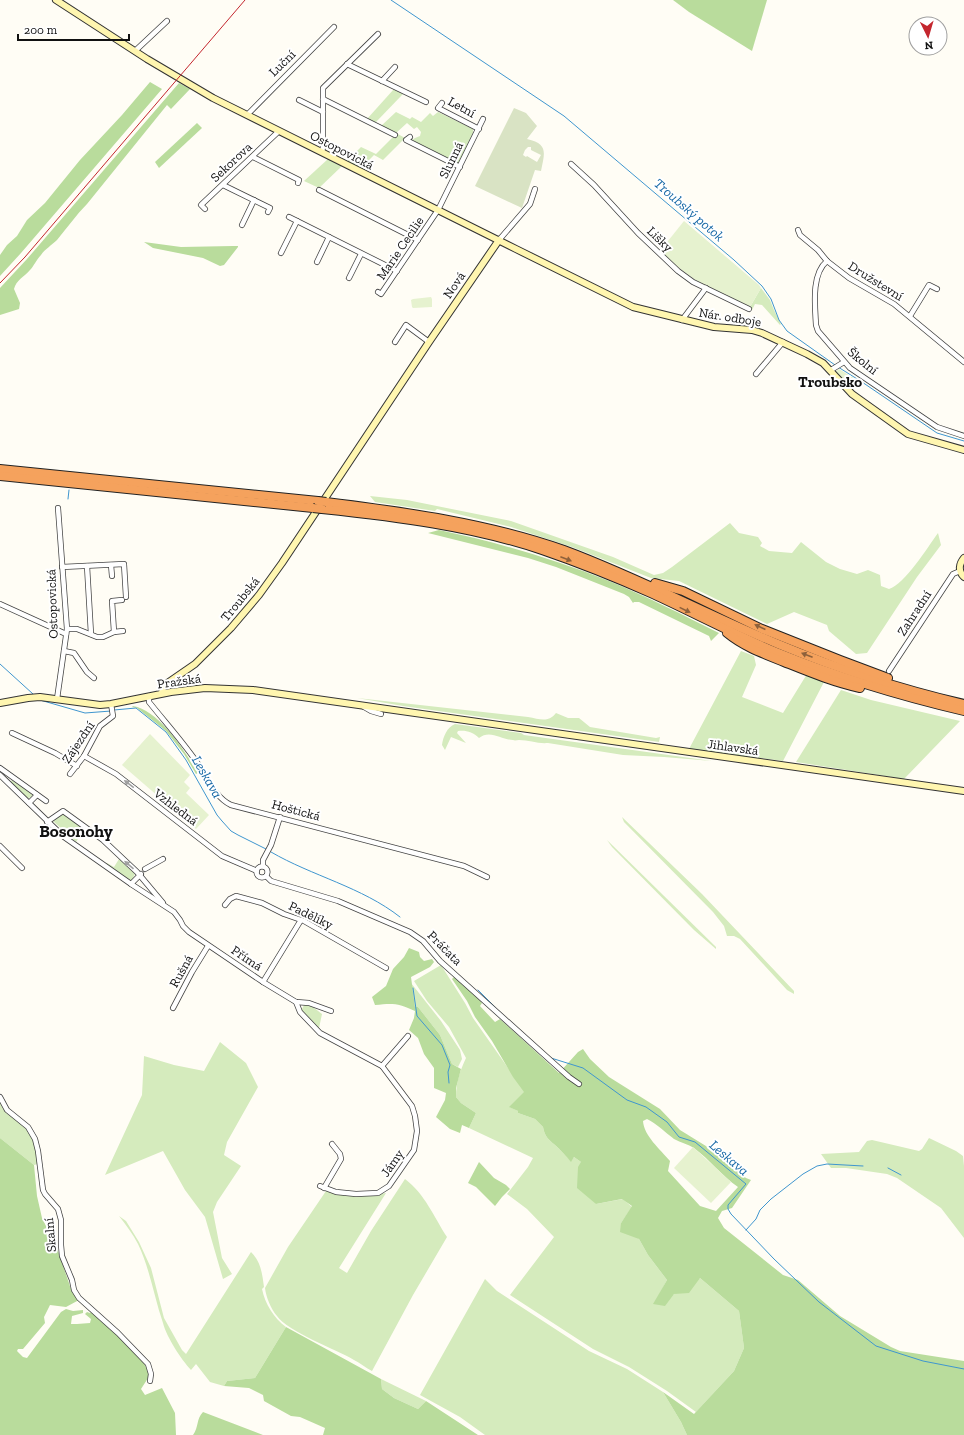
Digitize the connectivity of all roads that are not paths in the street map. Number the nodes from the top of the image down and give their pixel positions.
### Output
1 (56, 0) edge
2 (167, 21) dead end
3 (334, 28) dead end
4 (378, 34) dead end
5 (134, 51) junction
6 (348, 64) junction
7 (395, 68) dead end
8 (382, 81) junction
9 (322, 99) junction
10 (299, 100) dead end
11 (426, 102) dead end
12 (442, 104) dead end
13 (323, 112) junction
14 (247, 115) junction
15 (483, 119) dead end
16 (479, 129) junction
17 (279, 131) junction
18 (395, 135) dead end
19 (407, 139) dead end
20 (322, 152) junction
21 (253, 157) junction
22 (571, 164) dead end
23 (460, 167) junction
24 (298, 183) dead end
25 (223, 184) junction
26 (535, 189) dead end
27 (319, 190) dead end
28 (254, 200) junction
29 (205, 209) dead end
30 (438, 210) junction
31 (268, 212) dead end
32 (289, 218) dead end
33 (297, 221) junction
34 (242, 225) dead end
35 (798, 230) dead end
36 (329, 237) junction
37 (418, 240) junction
38 (499, 240) junction
39 (281, 253) dead end
40 (361, 254) junction
41 (827, 261) junction
42 (316, 262) dead end
43 (397, 271) junction
44 (349, 278) dead end
45 (706, 288) junction
46 (937, 289) dead end
47 (378, 292) dead end
48 (750, 309) dead end
49 (910, 316) junction
50 (682, 320) junction
51 (394, 342) dead end
52 (429, 342) junction
53 (783, 342) junction
54 (761, 358) dead end
55 (766, 362) junction
56 (844, 362) junction
57 (964, 362) edge
58 (835, 367) junction
59 (756, 374) dead end
60 (370, 431) joint
61 (964, 436) edge
62 (964, 450) edge
63 (0, 469) edge
64 (0, 476) edge
65 (320, 505) junction
66 (58, 508) dead end
67 (964, 558) edge
68 (111, 565) junction
69 (87, 566) junction
70 (62, 567) junction
71 (960, 571) junction
72 (112, 576) dead end
73 (964, 577) edge
74 (0, 604) edge
75 (66, 631) junction
76 (123, 631) dead end
77 (114, 632) junction
78 (91, 634) junction
79 (64, 651) junction
80 (889, 671) dead end
81 (94, 678) dead end
82 (162, 693) junction
83 (149, 696) junction
84 (57, 699) junction
85 (0, 703) edge
86 (964, 704) edge
87 (363, 705) junction
88 (112, 709) junction
89 (964, 711) edge
90 (381, 714) dead end
91 (499, 725) joint
92 (12, 733) dead end
93 (84, 756) junction
94 (77, 766) junction
95 (0, 768) edge
96 (70, 774) dead end
97 (0, 775) edge
98 (11, 776) junction
99 (6, 781) junction
100 (964, 791) edge
101 (37, 795) junction
102 (46, 801) dead end
103 (29, 803) junction
104 (280, 817) junction
105 (47, 822) junction
106 (0, 846) edge
107 (163, 859) dead end
108 (262, 866) junction
109 (22, 868) dead end
110 (145, 869) dead end
111 (257, 871) junction
112 (140, 875) junction
113 (266, 876) junction
114 (487, 877) dead end
115 (131, 884) junction
116 (225, 905) dead end
117 (166, 906) junction
118 (301, 920) junction
119 (208, 946) junction
120 (386, 968) dead end
121 (264, 982) junction
122 (296, 1002) junction
123 (173, 1008) dead end
124 (328, 1012) dead end
125 (408, 1036) dead end
126 (382, 1066) junction
127 (579, 1084) dead end
128 (0, 1097) edge
129 (332, 1144) dead end
130 (150, 1381) dead end

1 - 5 street, Ostopovická
2 - 5 street
3 - 14 street, Luční
4 - 6 street
5 - 14 street, Ostopovická
6 - 8 street
6 - 9 street
7 - 8 street
8 - 11 street
9 - 13 street
9 - 18 street
10 - 13 street
12 - 16 street, Letní
13 - 20 street
14 - 17 street, Ostopovická
15 - 16 street, Slunná
16 - 23 street, Slunná
17 - 20 street, Ostopovická
17 - 21 street, Sekorova
19 - 23 street
20 - 30 street, Ostopovická
21 - 24 street
21 - 25 street, Sekorova
22 - 45 street, Lišky
23 - 30 street, Slunná
25 - 28 street
25 - 29 street, Sekorova
26 - 38 street
27 - 37 street
28 - 31 street
28 - 34 street
30 - 37 street, Marie Cecilie
30 - 38 street, Ostopovická
32 - 33 street
33 - 36 street
33 - 39 street
35 - 41 street, Družstevní
36 - 40 street
36 - 42 street
37 - 43 street, Marie Cecilie
38 - 50 street, Nár. odboje
38 - 52 street, Nová
40 - 43 street
40 - 44 street
41 - 49 street, Družstevní
41 - 56 street, Školní
43 - 47 street, Marie Cecilie
45 - 48 street, Lišky
45 - 50 street
46 - 49 street, Družstevní
49 - 57 street, Družstevní
50 - 53 street, Nár. odboje
51 - 52 street
52 - 60 street, Nová
53 - 55 street
53 - 58 street, Nár. odboje
54 - 55 street
55 - 59 street
56 - 58 street
56 - 61 street, Školní
58 - 62 street, Nár. odboje
60 - 65 street, Troubská
63 - 65 highway
64 - 65 highway
65 - 82 street, Troubská
86 -> 65 highway
65 -> 89 highway
66 - 70 street, Ostopovická
67 - 71 street
68 - 69 street
68 - 72 street
68 - 77 street
69 - 70 street
69 - 78 street
70 - 75 street, Ostopovická
71 - 73 street
71 - 80 street, Zahradní
74 - 75 street
75 - 78 street
75 - 79 street, Ostopovická
76 - 77 street
77 - 78 street
79 - 81 street
79 - 84 street, Ostopovická
82 - 83 street, Pražská
82 - 87 street, Pražská
83 - 88 street, Pražská
83 - 104 street, Hoštická
84 - 85 street, Pražská
84 - 88 street, Pražská
87 - 90 street, Pražská
87 - 91 street, Pražská
88 - 93 street, Zájezdní
91 - 100 street, Jihlavská
92 - 94 street
93 - 94 street, Zájezdní
111 -> 93 street, Vzhledná
94 - 96 street, Zájezdní
95 - 98 street
97 - 99 street
98 - 99 street
98 - 101 street
99 - 103 street
101 - 102 street
101 - 103 street
103 - 105 street
104 - 108 street
104 - 114 street, Hoštická
112 -> 105 street
105 - 115 street
106 - 109 street
107 - 110 street
108 - 111 street
108 - 113 street
111 - 113 street
112 - 115 street
112 - 117 street
113 - 127 street, Práčata
115 - 117 street
116 - 118 street, Padělíky
117 - 119 street, Přímá
118 - 120 street, Padělíky
118 - 121 street
119 - 121 street, Přímá
119 - 123 street, Rušná
121 - 122 street, Přímá
122 - 124 street, Přímá
122 - 126 street
125 - 126 street
126 - 129 street, Jámy
128 - 130 street, Skalní

